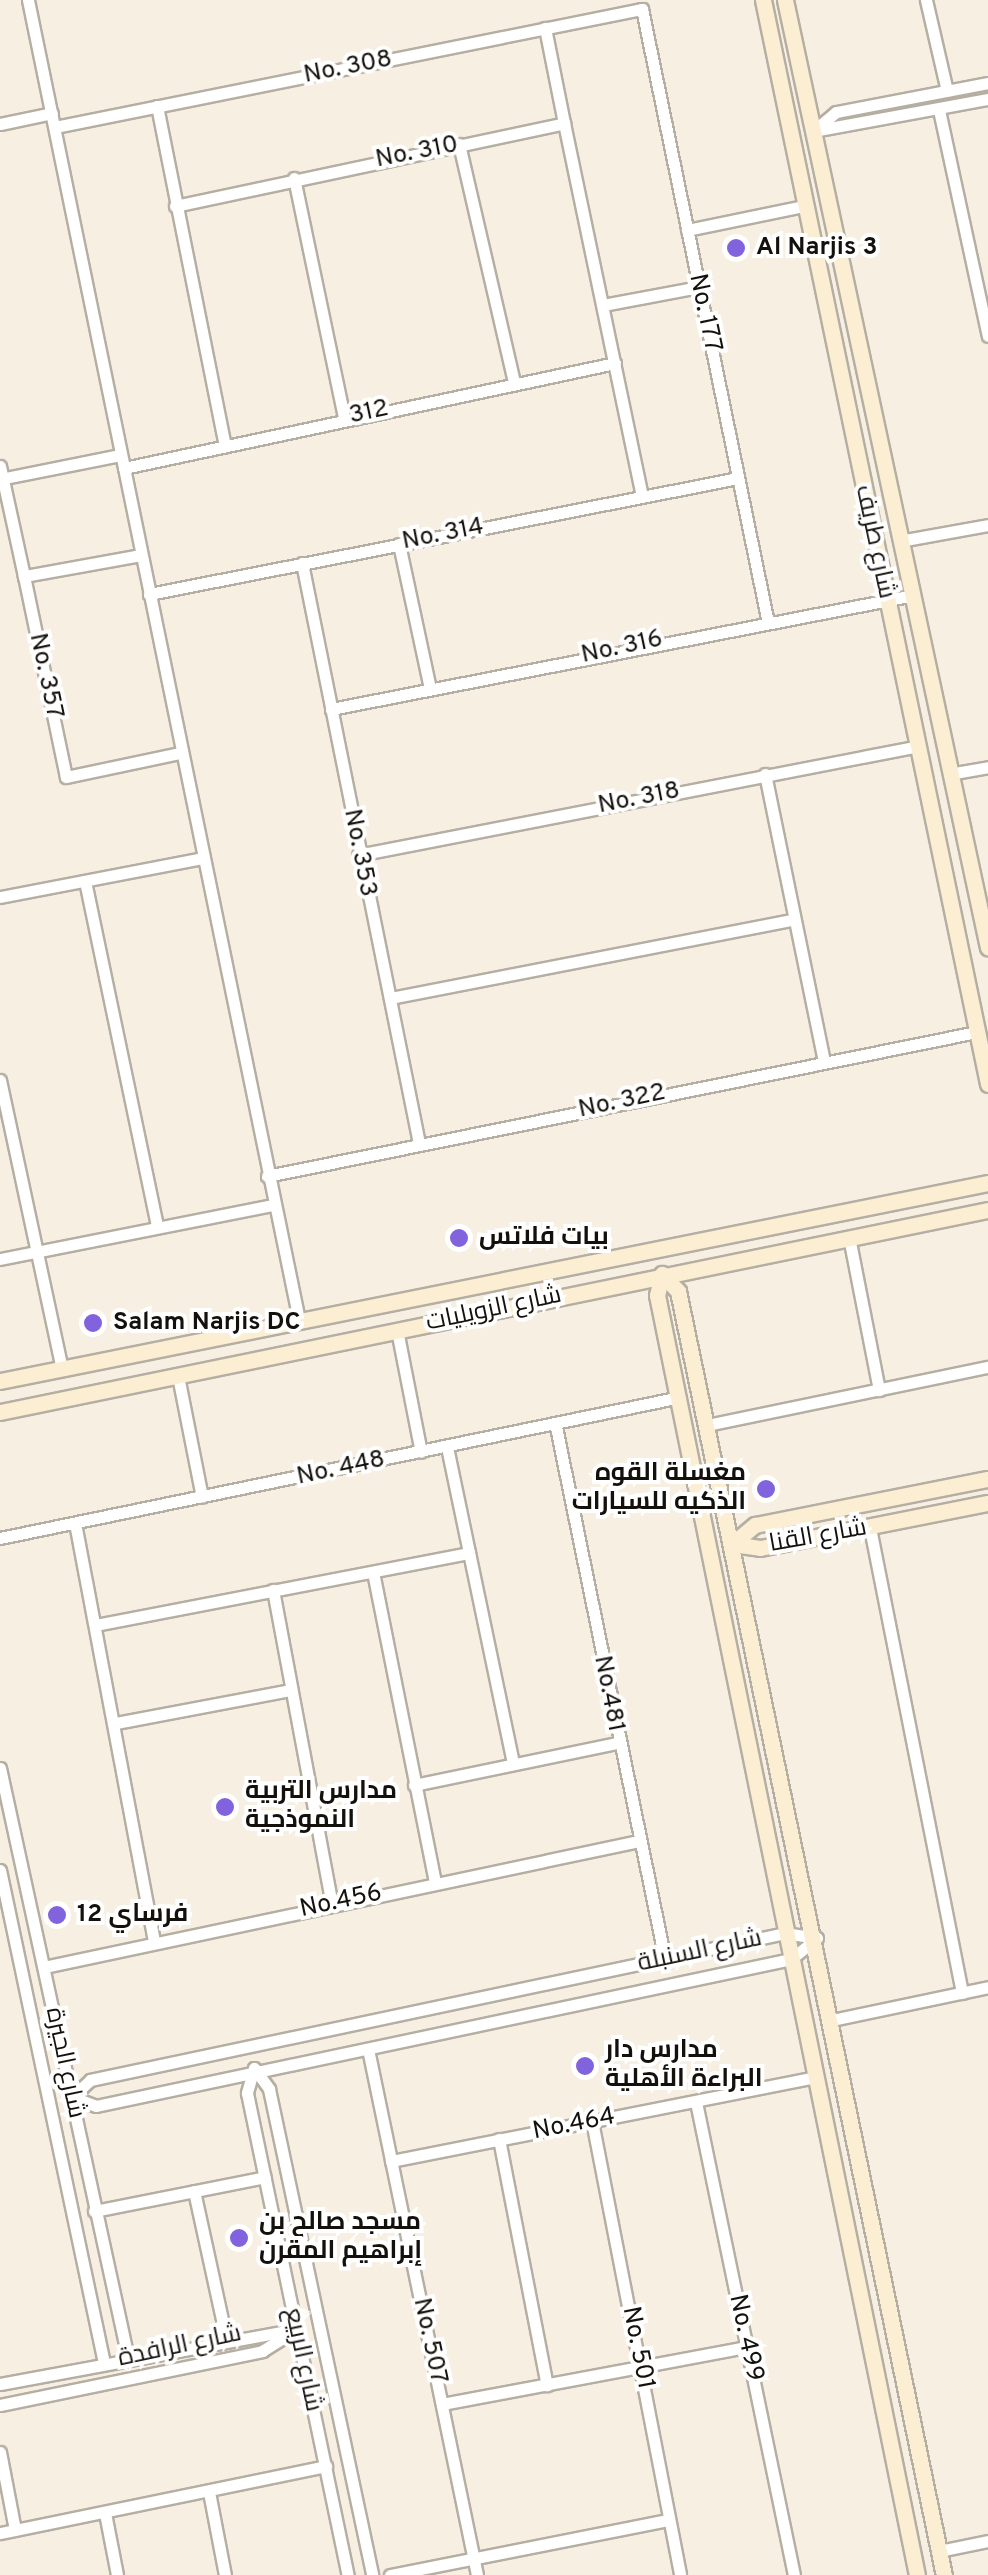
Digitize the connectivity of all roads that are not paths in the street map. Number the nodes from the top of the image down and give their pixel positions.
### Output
1 (28, 0) edge
2 (763, 0) edge
3 (784, 0) edge
4 (926, 0) edge
5 (642, 8) joint
6 (545, 28) junction
7 (988, 83) edge
8 (947, 91) junction
9 (988, 99) edge
10 (157, 106) junction
11 (939, 110) junction
12 (52, 113) junction
13 (564, 123) junction
14 (0, 124) edge
15 (55, 127) junction
16 (813, 132) junction
17 (460, 144) junction
18 (294, 178) junction
19 (175, 206) junction
20 (804, 206) junction
21 (687, 230) junction
22 (698, 287) junction
23 (603, 304) junction
24 (988, 336) edge
25 (615, 363) junction
26 (514, 383) junction
27 (344, 418) junction
28 (225, 446) junction
29 (122, 462) junction
30 (1, 474) edge
31 (738, 478) junction
32 (642, 495) junction
33 (988, 526) edge
34 (904, 540) junction
35 (399, 544) junction
36 (141, 554) junction
37 (302, 564) junction
38 (24, 576) junction
39 (149, 594) junction
40 (914, 595) junction
41 (886, 600) junction
42 (767, 618) junction
43 (430, 689) junction
44 (331, 709) junction
45 (919, 746) junction
46 (180, 753) junction
47 (988, 767) edge
48 (765, 774) junction
49 (949, 774) junction
50 (358, 855) junction
51 (203, 858) junction
52 (85, 881) junction
53 (0, 897) edge
54 (983, 897) edge
55 (792, 920) junction
56 (988, 948) edge
57 (390, 998) junction
58 (977, 1032) junction
59 (824, 1060) junction
60 (0, 1080) edge
61 (988, 1084) edge
62 (419, 1143) junction
63 (267, 1176) junction
64 (988, 1183) edge
65 (273, 1204) junction
66 (988, 1210) edge
67 (157, 1228) junction
68 (849, 1238) junction
69 (36, 1252) junction
70 (0, 1259) edge
71 (662, 1274) junction
72 (300, 1320) junction
73 (397, 1330) junction
74 (988, 1367) edge
75 (62, 1369) junction
76 (178, 1376) junction
77 (0, 1381) edge
78 (880, 1390) junction
79 (680, 1397) junction
80 (0, 1412) edge
81 (707, 1425) junction
82 (556, 1427) junction
83 (446, 1447) junction
84 (421, 1452) junction
85 (988, 1480) edge
86 (202, 1497) junction
87 (988, 1503) edge
88 (75, 1523) junction
89 (870, 1528) junction
90 (0, 1538) edge
91 (732, 1544) junction
92 (469, 1553) junction
93 (373, 1572) junction
94 (273, 1590) junction
95 (95, 1626) junction
96 (290, 1690) junction
97 (116, 1723) junction
98 (617, 1742) junction
99 (513, 1763) junction
100 (0, 1768) edge
101 (414, 1785) junction
102 (639, 1841) junction
103 (0, 1870) edge
104 (435, 1881) junction
105 (332, 1904) junction
106 (14, 1932) junction
107 (786, 1933) junction
108 (0, 1934) edge
109 (816, 1938) junction
110 (154, 1941) junction
111 (665, 1960) junction
112 (791, 1960) junction
113 (44, 1967) junction
114 (988, 1987) edge
115 (962, 1993) junction
116 (832, 2020) junction
117 (368, 2049) junction
118 (254, 2068) junction
119 (815, 2077) junction
120 (72, 2097) junction
121 (696, 2102) junction
122 (592, 2122) junction
123 (498, 2139) junction
124 (391, 2160) junction
125 (266, 2177) junction
126 (194, 2191) junction
127 (94, 2211) junction
128 (295, 2330) junction
129 (226, 2338) junction
130 (747, 2347) junction
131 (128, 2358) junction
132 (104, 2364) junction
133 (641, 2367) junction
134 (0, 2384) edge
135 (547, 2385) junction
136 (442, 2404) junction
137 (0, 2405) edge
138 (0, 2452) edge
139 (326, 2466) junction
140 (209, 2492) junction
141 (105, 2513) junction
142 (669, 2520) junction
143 (15, 2530) junction
144 (0, 2533) edge
145 (988, 2541) edge
146 (939, 2551) junction
147 (474, 2559) junction
148 (118, 2575) edge
149 (225, 2575) edge
150 (348, 2575) edge
151 (372, 2575) edge
152 (390, 2575) edge
153 (478, 2575) edge
154 (680, 2575) edge
155 (794, 2575) edge
156 (916, 2575) edge
157 (944, 2575) edge

1 - 12 street
2 - 20 street, شارع طريف
3 - 16 street, شارع طريف
4 - 8 street
5 - 6 street, No. 308
5 - 21 street, No. 177
6 - 10 street, No. 308
6 - 13 street
7 - 8 street
8 - 16 street
9 - 11 street
10 - 15 street, No. 308
10 - 19 street
11 - 16 street
11 - 24 street
12 - 14 street
12 - 15 street
13 - 17 street, No. 310
13 - 23 street
15 - 29 street
16 - 34 street, شارع طريف
17 - 18 street, No. 310
17 - 26 street
18 - 19 street, No. 310
18 - 27 street
19 - 28 street
20 - 21 street
20 - 41 street, شارع طريف
21 - 22 street, No. 177
22 - 23 street
22 - 31 street, No. 177
23 - 25 street
25 - 26 street, 312
25 - 32 street
26 - 27 street, 312
27 - 28 street, 312
28 - 29 street, 312
29 - 30 street, 312
29 - 36 street
30 - 38 street
31 - 32 street, No. 314
31 - 42 street, No. 177
32 - 35 street, No. 314
33 - 34 street
34 - 40 street, شارع طريف
35 - 37 street, No. 314
35 - 43 street
36 - 38 street
36 - 39 street
37 - 39 street, No. 314
37 - 44 street, No. 353
38 - 46 street, No. 357
39 - 46 street
40 - 41 street, No. 316
40 - 49 street, شارع طريف
41 - 42 street, No. 316
41 - 45 street, شارع طريف
42 - 43 street, No. 316
43 - 44 street, No. 316
44 - 50 street, No. 353
45 - 48 street, No. 318
45 - 58 street, شارع طريف
46 - 51 street
47 - 49 street
48 - 50 street, No. 318
48 - 55 street
49 - 54 street, شارع طريف
50 - 57 street, No. 353
51 - 52 street
51 - 63 street
52 - 53 street
52 - 67 street
54 - 56 street, شارع طريف
55 - 57 street
55 - 59 street
57 - 62 street, No. 353
58 - 59 street, No. 322
58 - 61 street, شارع طريف
59 - 62 street, No. 322
60 - 69 street
62 - 63 street, No. 322
63 - 65 street
64 - 72 street, شارع الزويليات
65 - 67 street
65 - 72 street
66 - 68 street, شارع الزويليات
67 - 69 street
68 - 71 street, شارع الزويليات
68 - 78 street
69 - 70 street
69 - 75 street
71 - 73 street, شارع الزويليات
71 - 79 street
71 - 81 street
72 - 75 street, شارع الزويليات
73 - 76 street, شارع الزويليات
73 - 84 street
74 - 78 street
75 - 77 street, شارع الزويليات
76 - 80 street, شارع الزويليات
76 - 86 street
78 - 81 street
79 - 82 street, No. 448
79 - 107 street
81 - 91 street
82 - 83 street, No. 448
82 - 98 street, No.481
83 - 84 street, No. 448
83 - 92 street
84 - 86 street, No. 448
85 - 91 street, شارع القنا
86 - 88 street, No. 448
87 - 89 street, شارع القنا
88 - 90 street, No. 448
88 - 95 street
89 - 91 street, شارع القنا
89 - 115 street
91 - 109 street
92 - 93 street
92 - 99 street
93 - 94 street
93 - 101 street
94 - 95 street
94 - 96 street
95 - 97 street
96 - 97 street
96 - 105 street
97 - 110 street
98 - 99 street
98 - 102 street, No.481
99 - 101 street
100 - 113 street, شارع الجيرة
101 - 104 street
102 - 104 street, No.456
102 - 111 street, No.481
103 - 106 street, شارع الجيرة
104 - 105 street, No.456
105 - 110 street, No.456
106 - 108 street
106 - 132 street, شارع الجيرة
107 - 109 street, شارع السنبلة
107 - 111 street, شارع السنبلة
107 - 112 street
109 - 112 street, شارع السنبلة
109 - 116 street
110 - 113 street, No.456
111 - 120 street, شارع السنبلة
112 - 117 street, شارع السنبلة
112 - 119 street
113 - 120 street, شارع الجيرة
114 - 115 street
115 - 116 street
116 - 146 street
117 - 118 street, شارع السنبلة
117 - 124 street, No. 507
118 - 120 street, شارع السنبلة
118 - 125 street, شارع الربيع
118 - 151 street, شارع الربيع
119 - 121 street, No.464
119 - 156 street
120 - 127 street, شارع الجيرة
121 - 122 street, No.464
121 - 130 street, No. 499
122 - 123 street, No.464
122 - 133 street, No. 501
123 - 124 street, No.464
123 - 135 street
124 - 136 street, No. 507
125 - 126 street
125 - 128 street, شارع الربيع
126 - 127 street
126 - 129 street
127 - 131 street, شارع الجيرة
128 - 129 street, شارع الرافدة
128 - 137 street, شارع الرافدة
128 - 139 street, شارع الربيع
129 - 131 street, شارع الرافدة
130 - 133 street
130 - 155 street, No. 499
131 - 132 street, شارع الرافدة
132 - 134 street, شارع الرافدة
133 - 135 street
133 - 142 street, No. 501
135 - 136 street
136 - 147 street, No. 507
138 - 143 street
139 - 140 street
139 - 150 street, شارع الربيع
140 - 141 street
140 - 149 street
141 - 143 street
141 - 148 street
142 - 147 street
142 - 154 street, No. 501
143 - 144 street
145 - 146 street
146 - 157 street
147 - 152 street
147 - 153 street, No. 507

